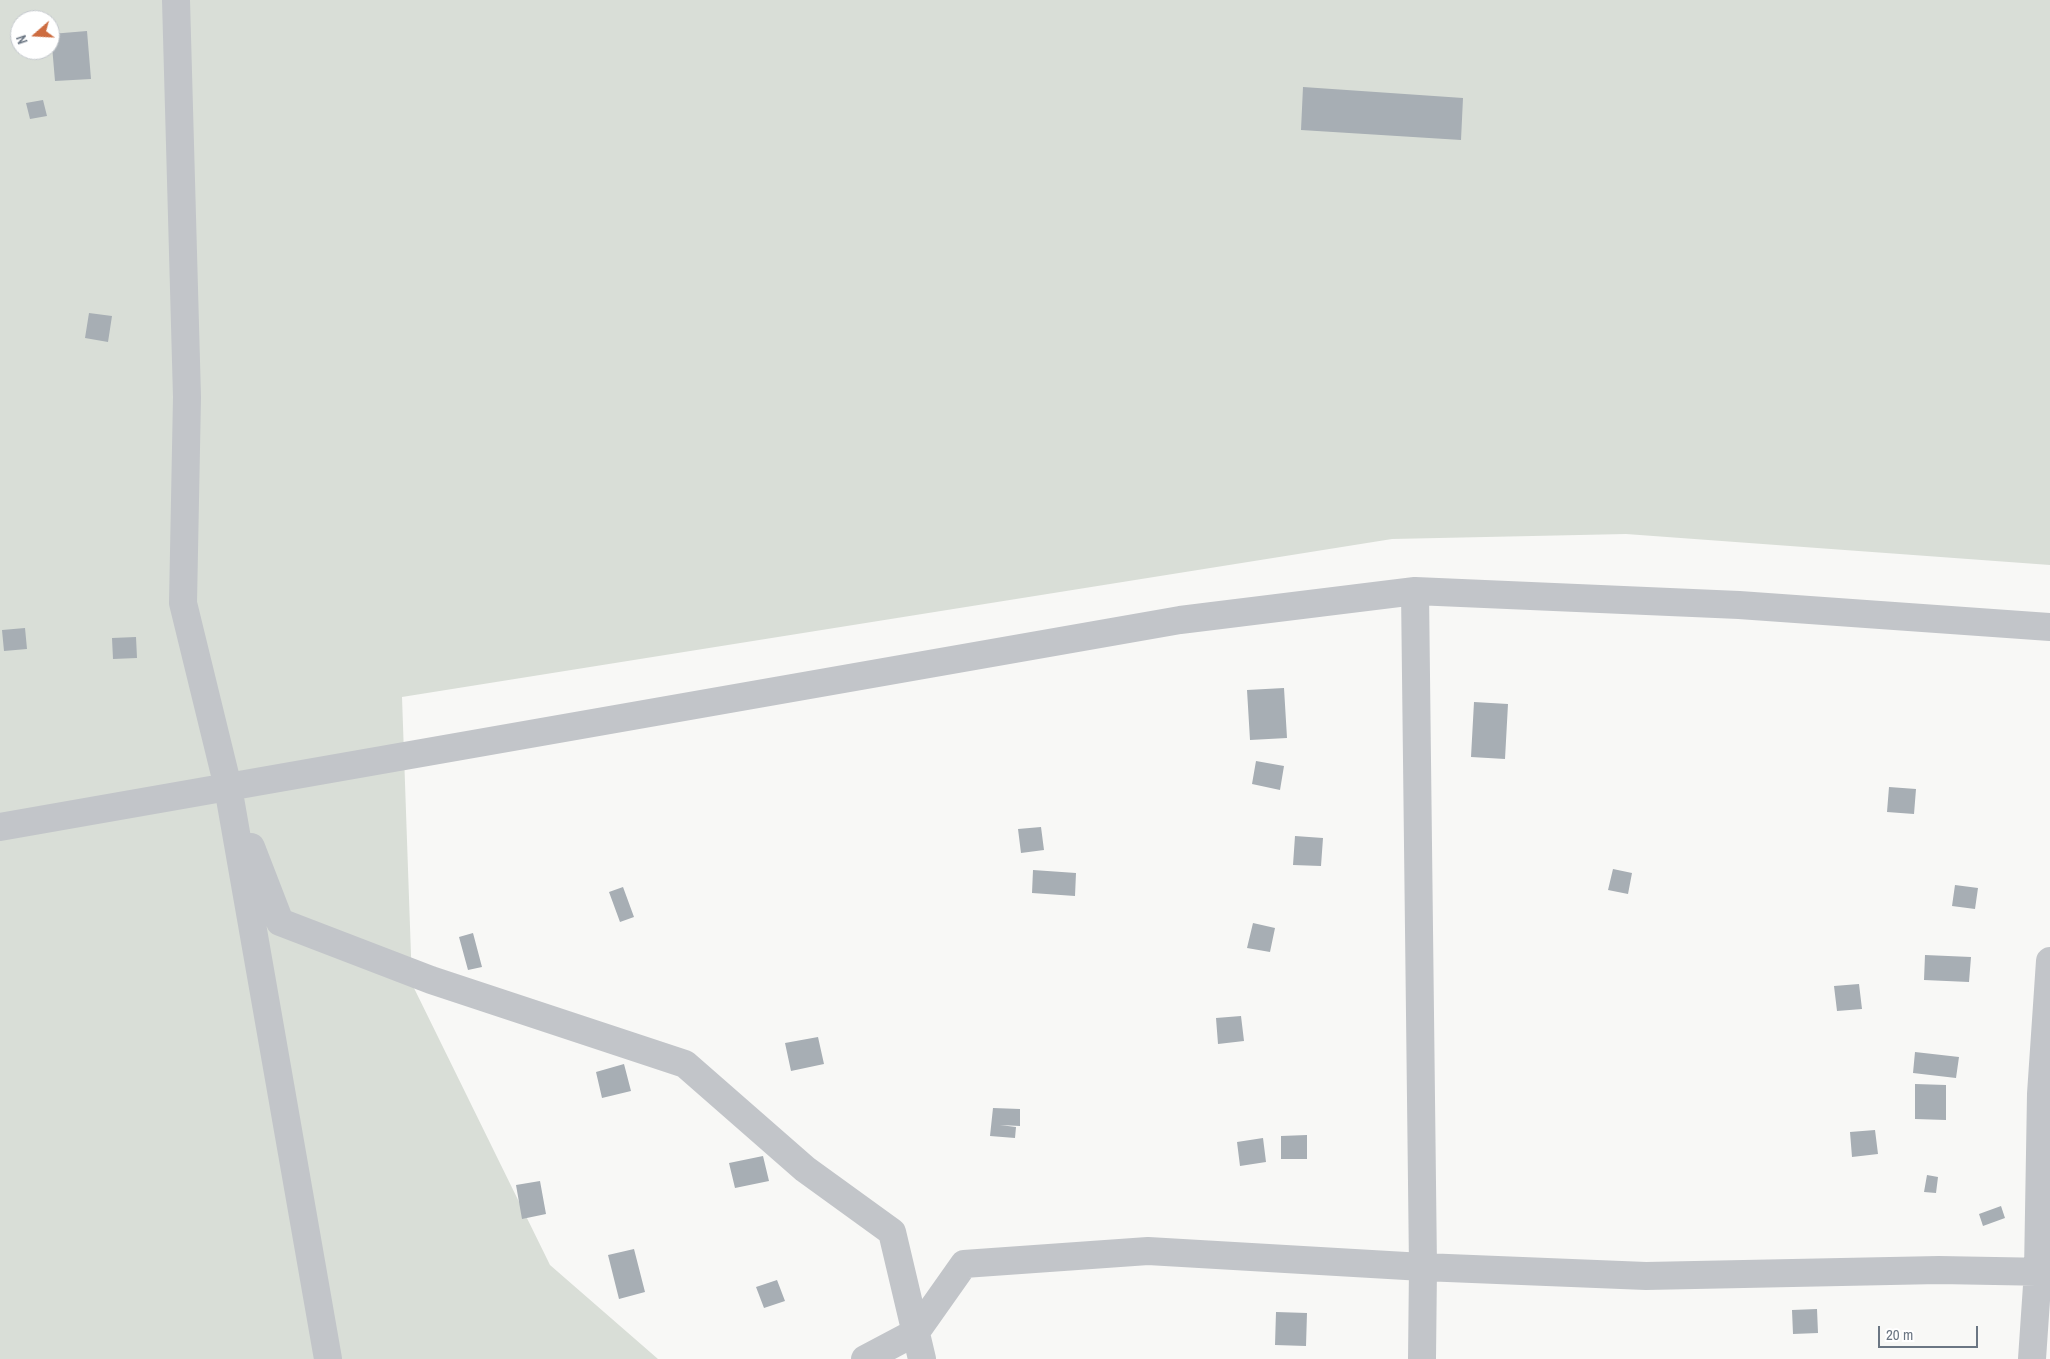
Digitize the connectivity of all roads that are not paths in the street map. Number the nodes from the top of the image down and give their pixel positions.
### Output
1 (176, 0) edge
2 (1415, 591) junction
3 (2050, 628) edge
4 (228, 787) junction
5 (0, 827) edge
6 (2050, 961) edge
7 (1424, 1267) junction
8 (2044, 1271) edge
9 (916, 1332) junction
10 (328, 1359) edge
11 (865, 1359) edge
12 (922, 1359) edge
13 (1422, 1359) edge
14 (2032, 1359) edge

1 - 4 street
2 - 3 street
2 - 4 street
2 - 7 street
4 - 5 street
4 - 9 street
4 - 10 street
6 - 8 street
7 - 8 street
7 - 9 street
7 - 13 street
8 - 14 street
9 - 11 street
9 - 12 street

